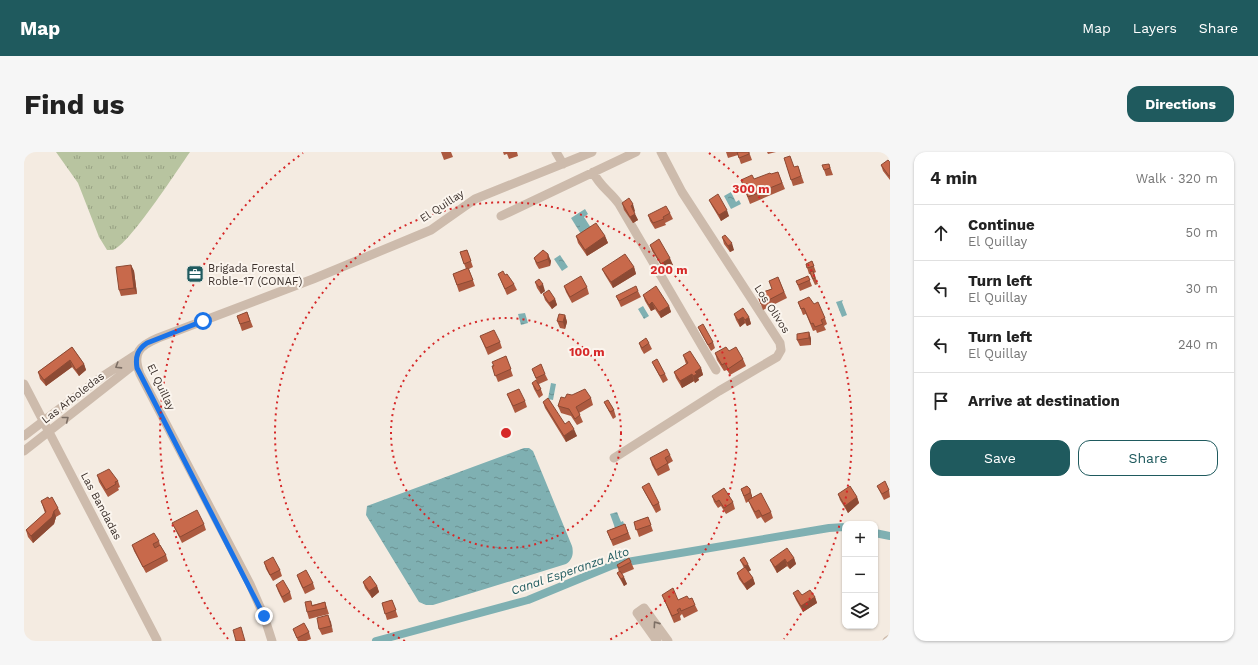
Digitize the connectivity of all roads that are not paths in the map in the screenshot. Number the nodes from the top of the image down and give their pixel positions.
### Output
1 (556, 152) edge
2 (592, 152) edge
3 (636, 152) edge
4 (661, 152) edge
5 (563, 164) junction
6 (593, 172) junction
7 (501, 216) dead end
8 (137, 359) junction
9 (716, 370) dead end
10 (24, 384) edge
11 (43, 421) junction
12 (49, 432) junction
13 (24, 436) edge
14 (24, 451) edge
15 (614, 458) dead end
16 (890, 639) edge
17 (158, 640) dead end
18 (272, 641) edge
19 (657, 641) edge
20 (668, 641) edge
21 (887, 641) edge

1 - 5 street
2 - 5 street, El Quillay
3 - 6 street
4 - 15 street, Los Olivos
5 - 8 street, El Quillay
6 - 7 street
6 - 9 street
8 -> 11 street, Las Arboledas
12 -> 8 street, Las Arboledas
8 - 18 street, El Quillay
10 - 11 street, Las Bandadas
11 - 12 street, Las Bandadas
11 - 13 street, Las Arboledas
12 - 14 street, Las Arboledas
12 - 17 street, Las Bandadas
16 - 21 street
20 -> 19 street

